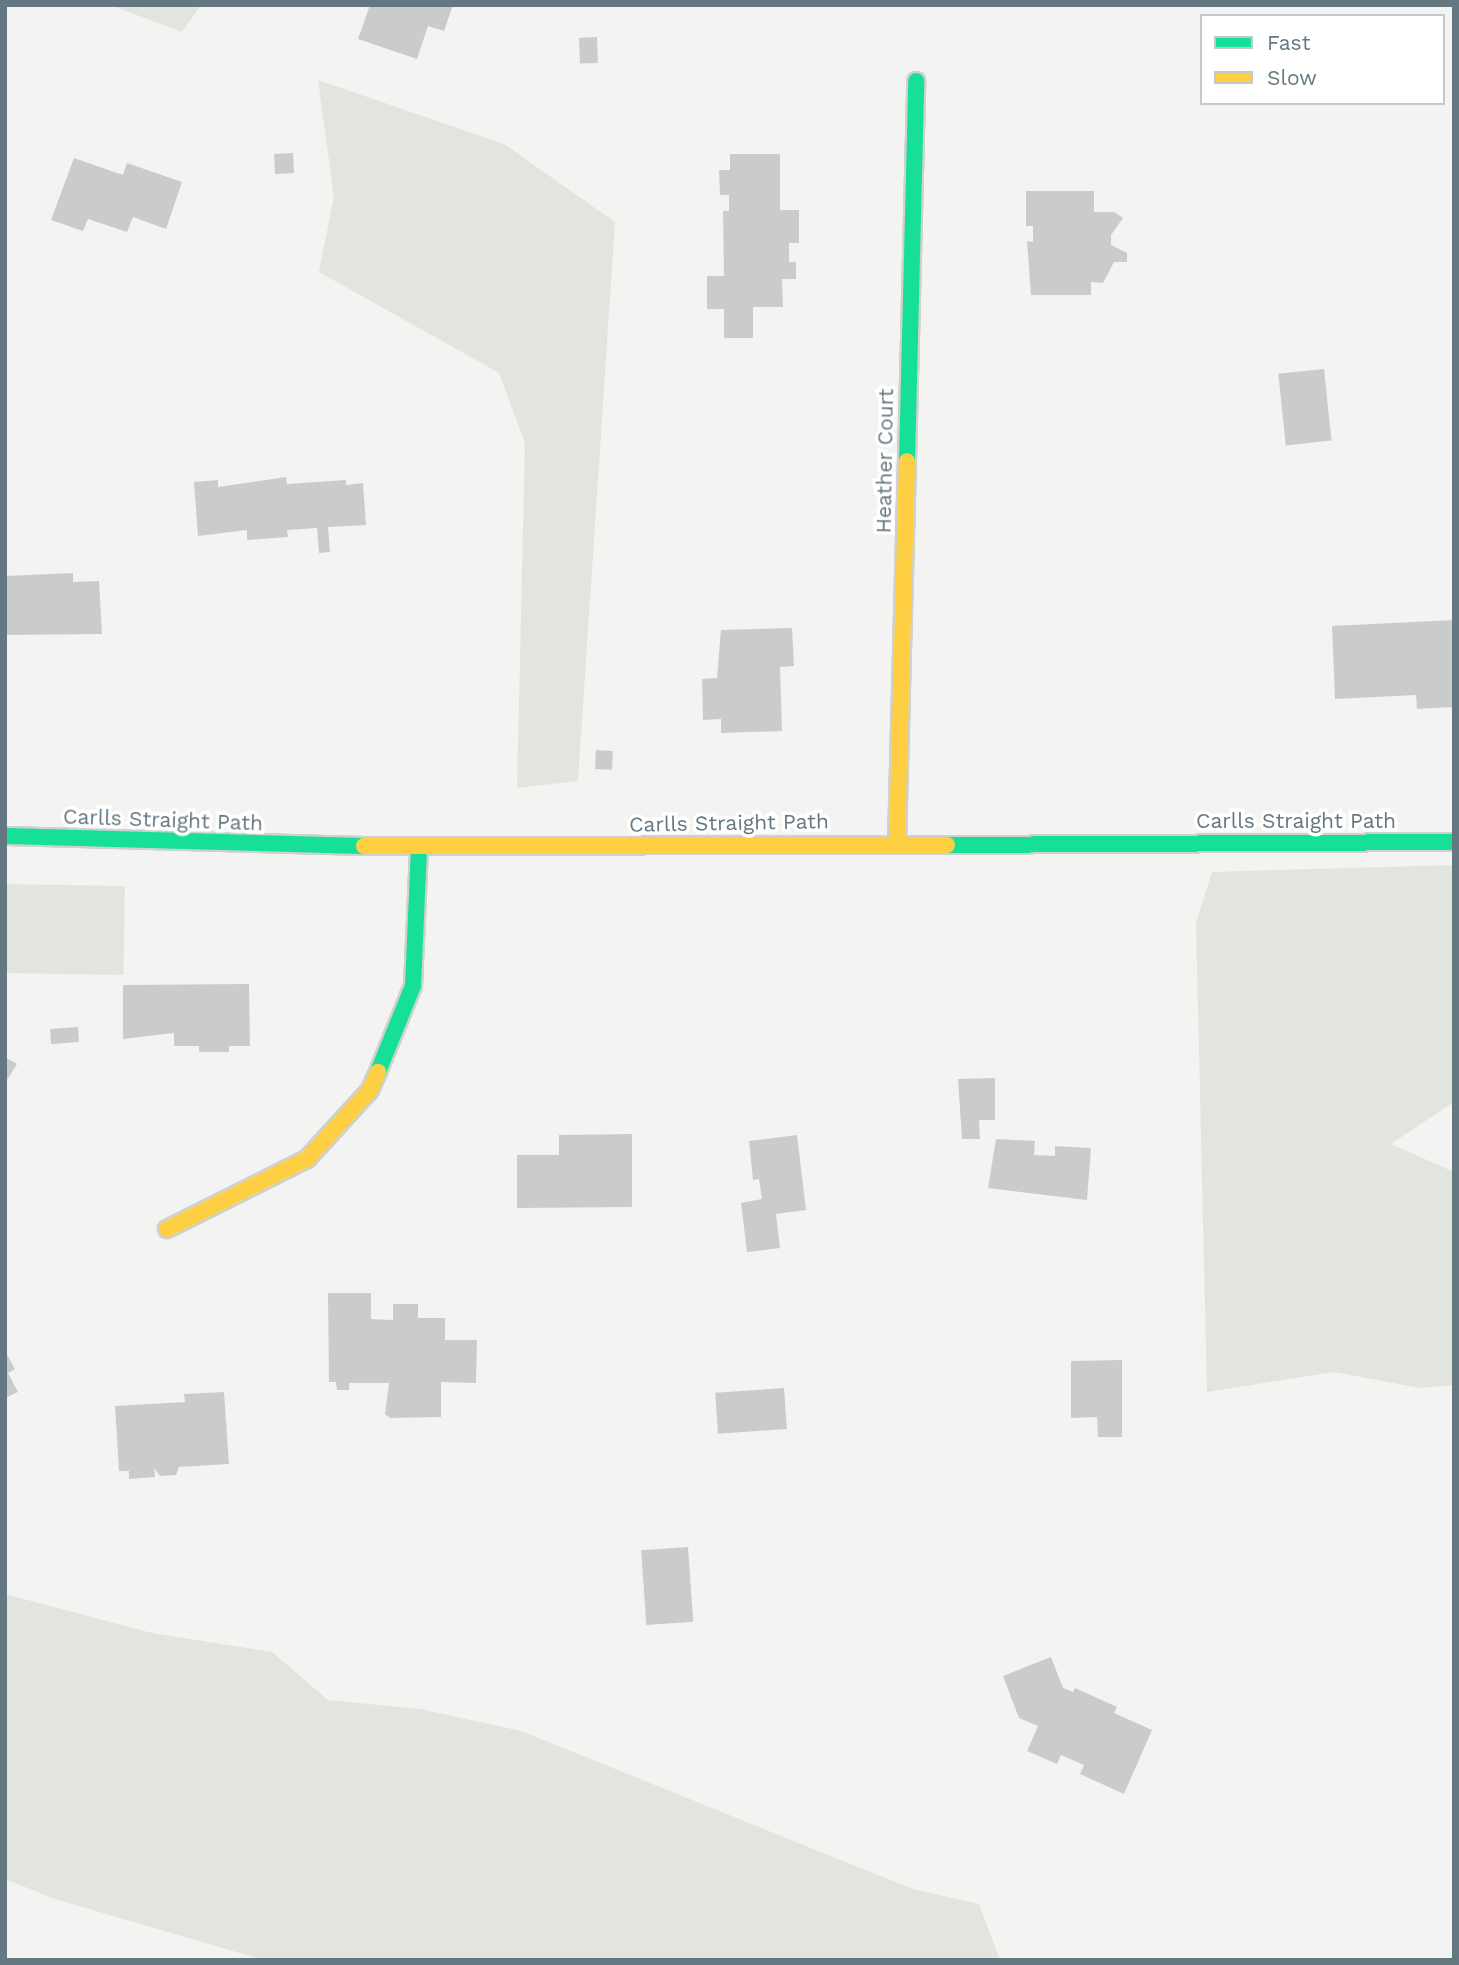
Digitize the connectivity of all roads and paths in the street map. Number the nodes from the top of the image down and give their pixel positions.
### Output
1 (916, 81) dead end
2 (5, 836) edge
3 (897, 842) junction
4 (1454, 842) edge
5 (419, 848) junction
6 (167, 1229) dead end

1 - 3 street, Heather Court
2 - 5 street, Carlls Straight Path
3 - 4 street, Carlls Straight Path
3 - 5 street, Carlls Straight Path
5 - 6 street

